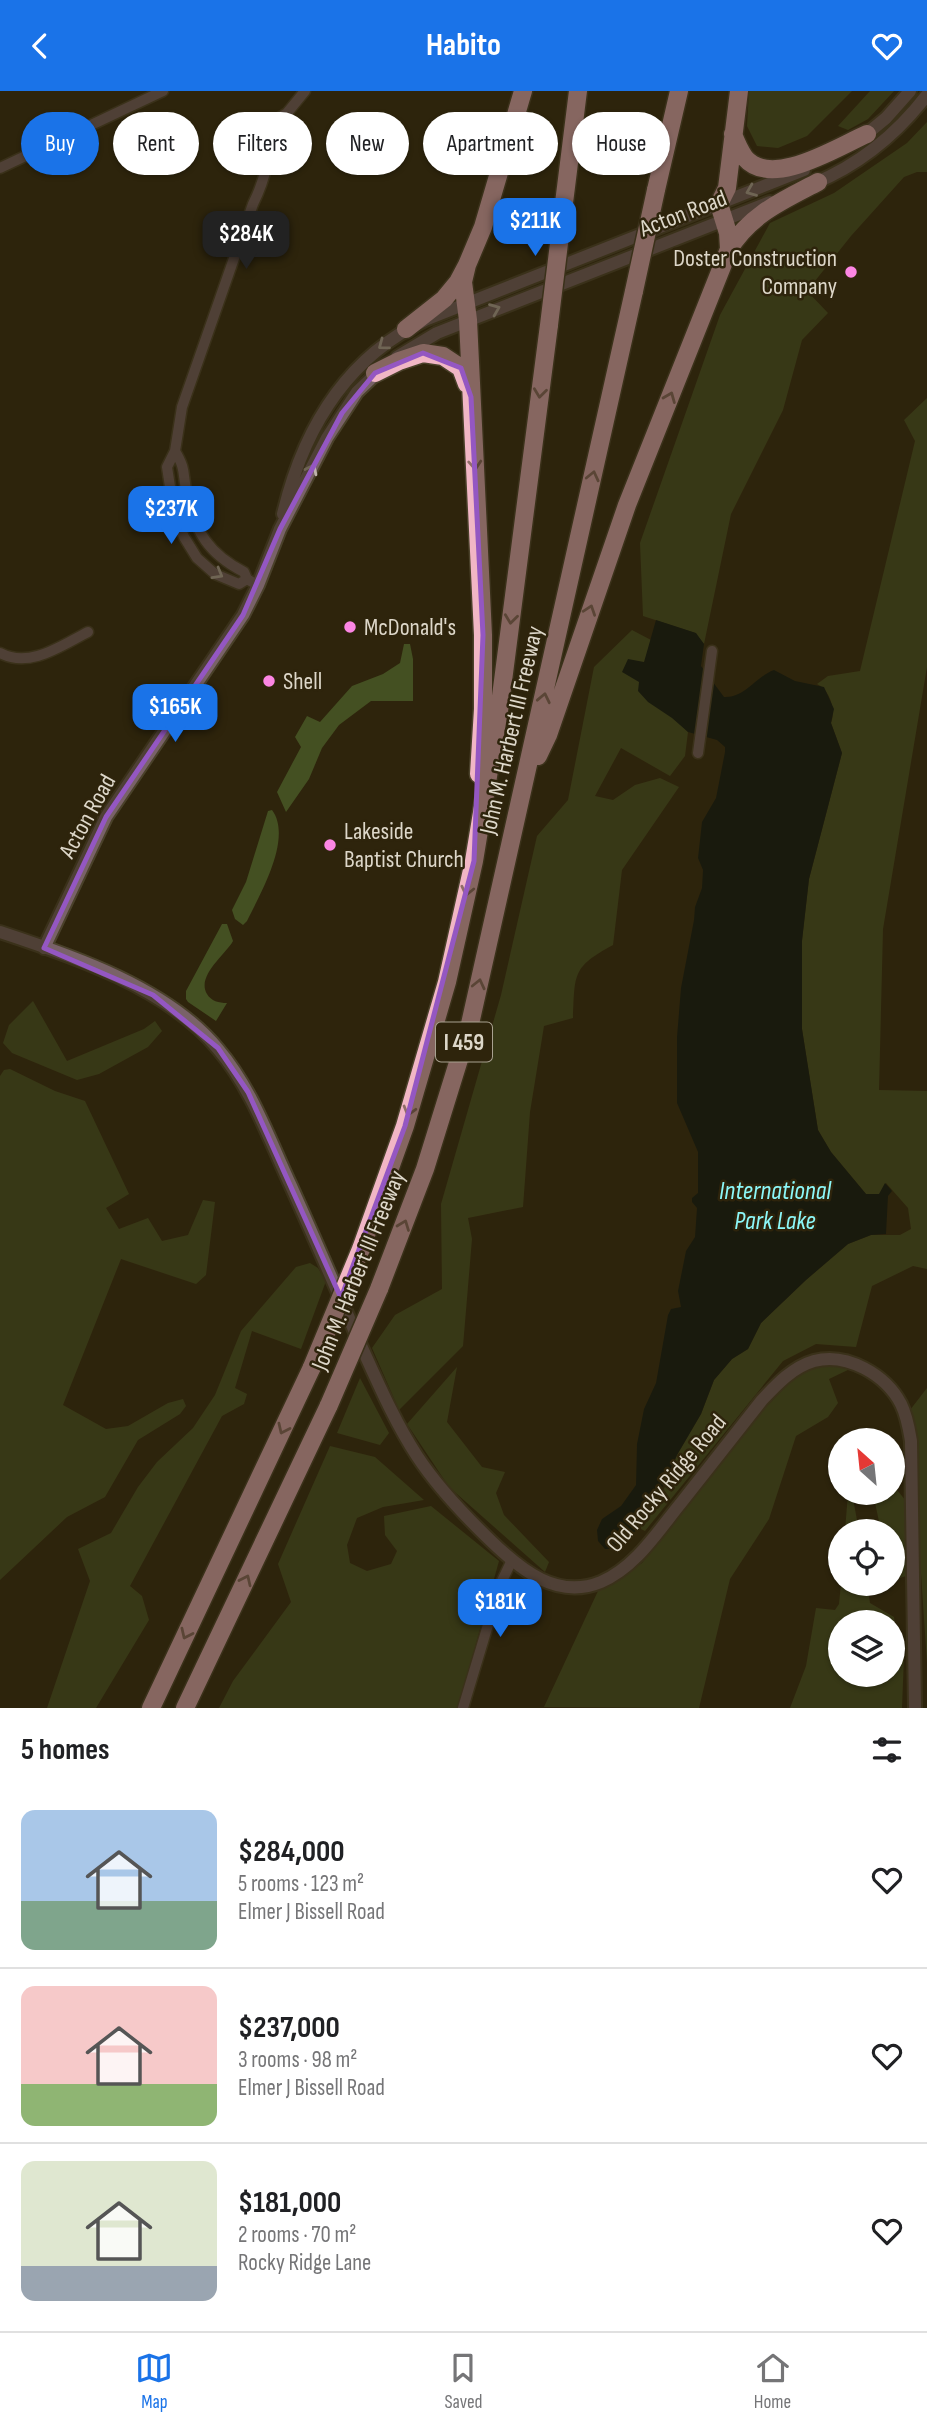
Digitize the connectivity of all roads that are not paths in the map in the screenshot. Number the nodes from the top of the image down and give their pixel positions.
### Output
1 (163, 91) edge
2 (305, 91) edge
3 (523, 91) edge
4 (578, 91) edge
5 (679, 91) edge
6 (739, 91) edge
7 (910, 91) edge
8 (927, 95) edge
9 (733, 134) junction
10 (867, 134) junction
11 (0, 168) edge
12 (818, 182) junction
13 (721, 212) junction
14 (729, 249) junction
15 (467, 265) junction
16 (467, 311) junction
17 (406, 329) junction
18 (375, 373) junction
19 (471, 397) junction
20 (175, 451) junction
21 (280, 529) junction
22 (253, 582) junction
23 (88, 632) dead end
24 (712, 651) dead end
25 (0, 653) edge
26 (698, 753) dead end
27 (524, 788) junction
28 (474, 861) junction
29 (0, 932) edge
30 (44, 948) junction
31 (512, 1560) junction
32 (151, 1708) edge
33 (185, 1708) edge
34 (463, 1708) edge
35 (915, 1708) edge

1 - 11 street
2 - 20 street
3 - 15 highway
4 -> 28 highway, John M. Harbert III Freeway / I 459, bridge
27 -> 5 highway, John M. Harbert III Freeway / I 459, bridge
6 - 9 highway
7 - 10 street, Acton Road
8 - 12 street, Acton Road
9 - 10 highway
9 - 13 highway
10 -> 13 street, Acton Road
12 - 13 street, Acton Road
12 - 14 highway
13 - 14 highway
13 - 16 street, Acton Road
27 -> 14 highway
15 - 16 highway
15 - 17 highway
16 - 17 street, Acton Road
16 - 18 street, Acton Road
16 - 19 highway
17 -> 21 street, Acton Road
18 - 19 highway
21 -> 18 street, Acton Road
19 -> 28 highway
20 - 22 street
20 -> 22 street
21 - 22 street, Acton Road
22 - 30 street, Acton Road
23 - 25 street
24 - 26 street
33 -> 27 highway, John M. Harbert III Freeway / I 459, bridge
28 -> 32 highway, John M. Harbert III Freeway / I 459, bridge
29 - 30 street, Old Rocky Ridge Road
30 - 31 street, Old Rocky Ridge Road
31 - 34 street
31 - 35 street, Old Rocky Ridge Road

